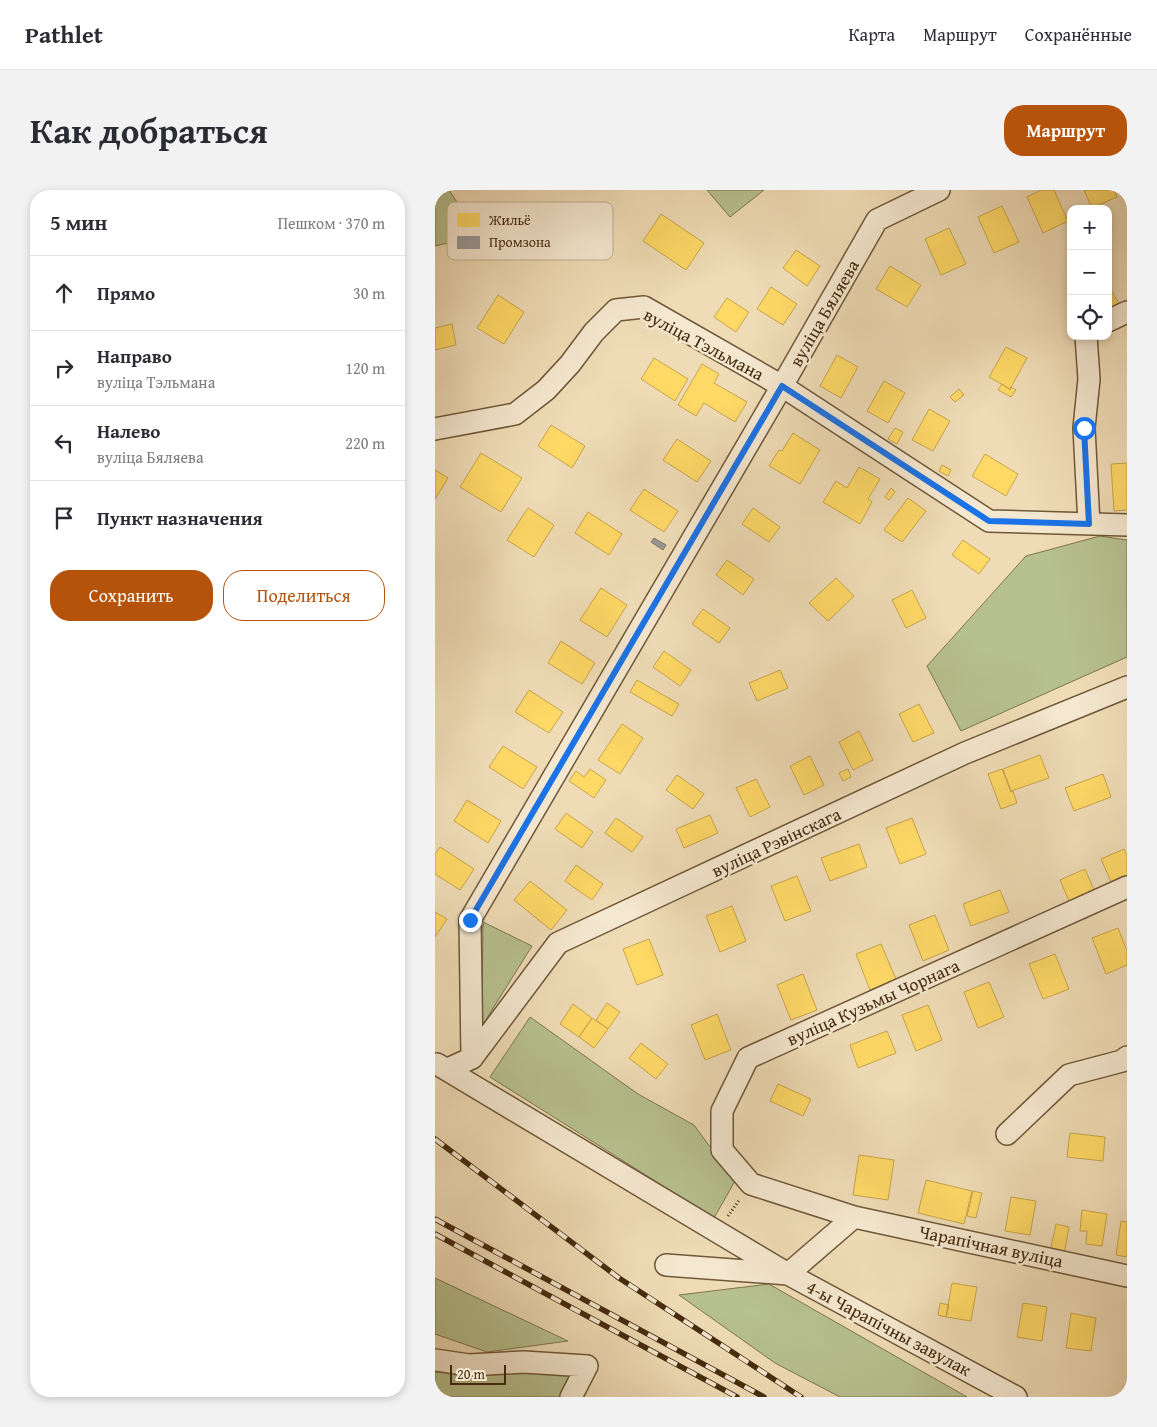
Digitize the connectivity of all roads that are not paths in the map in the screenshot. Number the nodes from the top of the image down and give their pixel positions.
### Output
1 (939, 190) edge
2 (1127, 312) edge
3 (1112, 319) edge
4 (1086, 340) edge
5 (782, 386) junction
6 (435, 429) edge
7 (1089, 524) junction
8 (1127, 525) edge
9 (1127, 687) edge
10 (1127, 888) edge
11 (1127, 1057) edge
12 (472, 1058) junction
13 (441, 1066) edge
14 (1007, 1134) dead end
15 (751, 1184) joint
16 (855, 1217) junction
17 (667, 1265) dead end
18 (788, 1274) junction
19 (1127, 1276) edge
20 (435, 1360) edge
21 (575, 1395) edge
22 (1016, 1397) edge

1 - 5 street, вуліца Бяляева
2 - 3 street
4 - 7 street
5 - 6 street, вуліца Тэльмана
5 - 7 street, вуліца Тэльмана
5 - 12 street, вуліца Бяляева
7 - 8 street, вуліца Тэльмана
9 - 12 street, вуліца Рэвінскага
10 - 15 street, вуліца Кузьмы Чорнага
11 - 14 street
12 - 13 street
13 - 18 street, 4-ы Чарапічны завулак
15 - 16 street, Чарапічная вуліца
16 - 18 street
16 - 19 street, Чарапічная вуліца
17 - 18 street
18 - 22 street, 4-ы Чарапічны завулак
20 - 21 street

